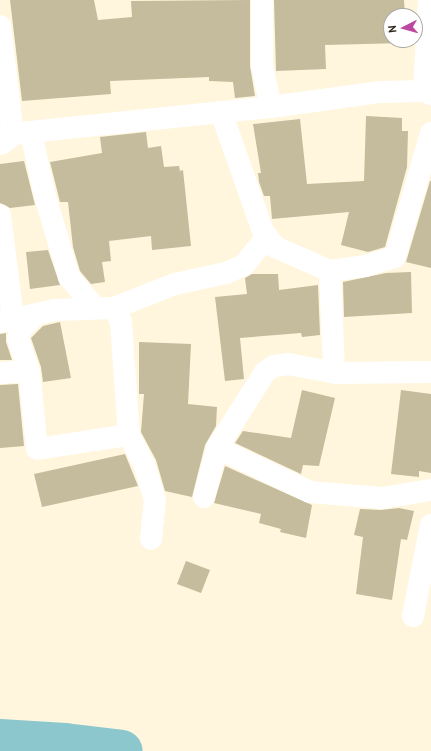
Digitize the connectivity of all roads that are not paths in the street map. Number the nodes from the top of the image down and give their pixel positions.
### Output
1 (262, 0) edge
2 (429, 0) edge
3 (0, 26) edge
4 (428, 92) edge
5 (271, 107) junction
6 (220, 112) junction
7 (431, 133) edge
8 (11, 137) edge
9 (0, 228) edge
10 (267, 236) junction
11 (330, 271) junction
12 (116, 310) junction
13 (37, 314) junction
14 (7, 320) edge
15 (29, 371) junction
16 (334, 372) junction
17 (431, 372) edge
18 (0, 373) edge
19 (129, 435) junction
20 (217, 448) junction
21 (431, 490) edge
22 (204, 497) dead end
23 (431, 525) edge
24 (151, 539) dead end
25 (413, 616) dead end

1 - 5 street
2 - 4 street
3 - 8 street
4 - 5 street
5 - 6 street
6 - 8 street
6 - 10 street
7 - 11 street
8 - 12 street
9 - 14 street
10 - 11 street
10 - 12 street
11 - 16 street
12 - 13 street
12 - 19 street
13 - 14 street
13 - 15 street
15 - 18 street
15 - 19 street
16 - 17 street
16 - 20 street
19 - 24 street
20 - 21 street
20 - 22 street
23 - 25 street

